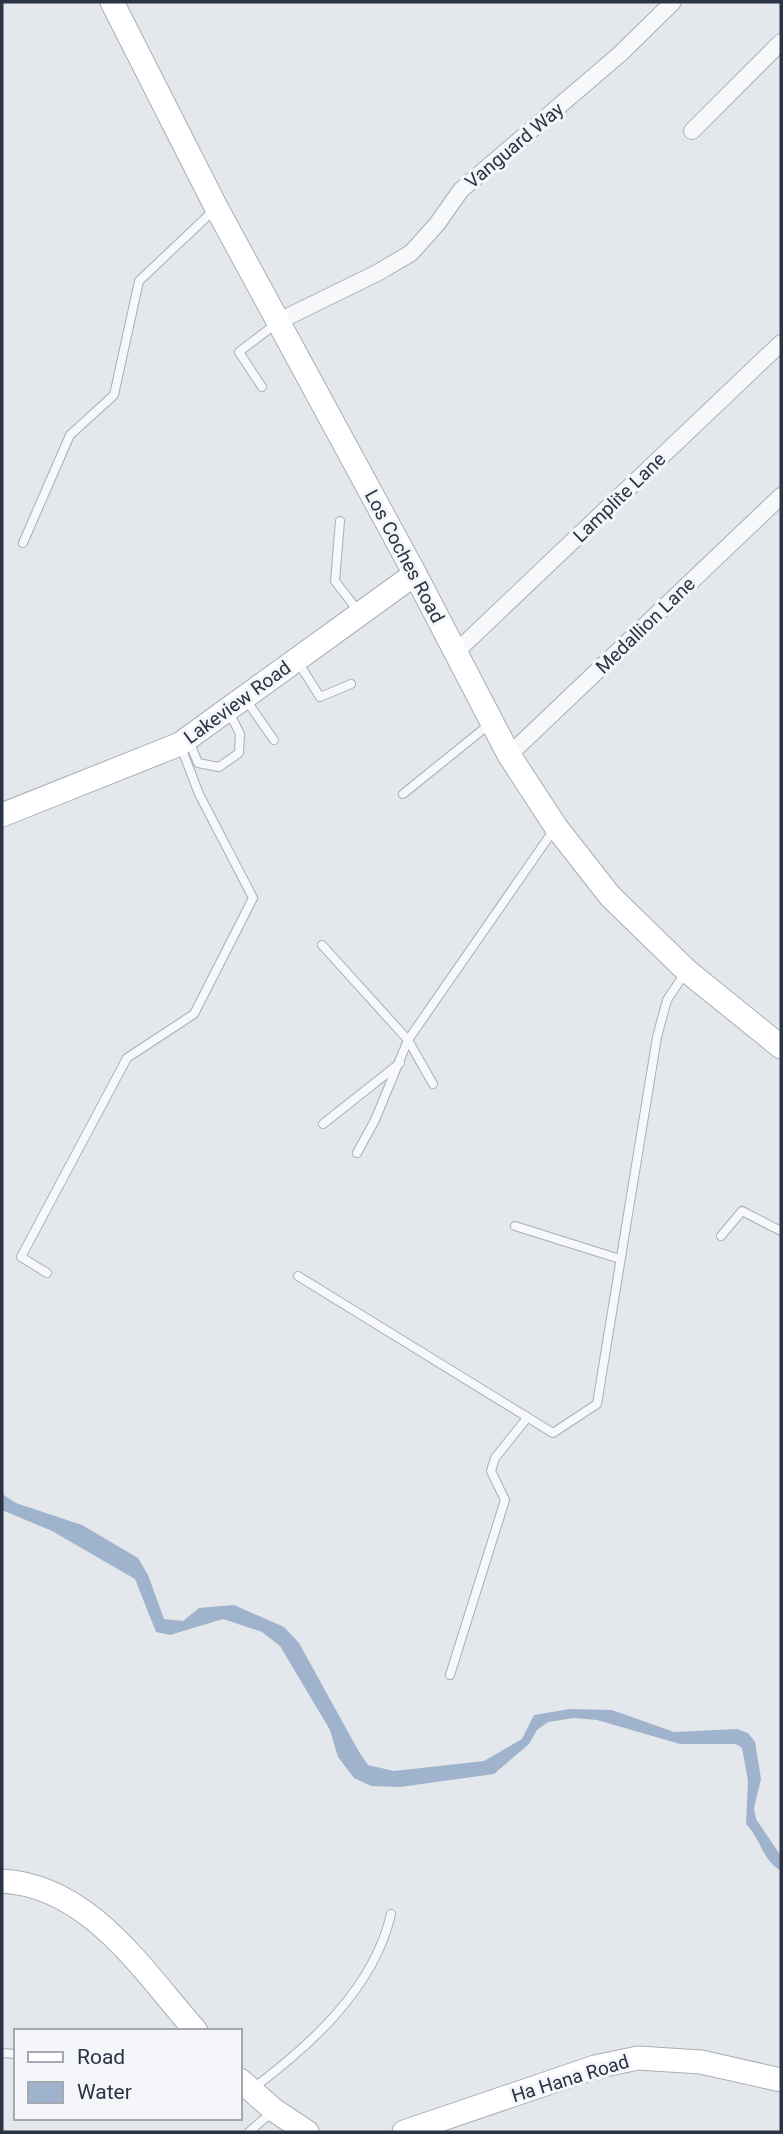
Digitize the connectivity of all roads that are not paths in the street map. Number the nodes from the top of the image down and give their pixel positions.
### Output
1 (112, 2) edge
2 (673, 2) edge
3 (781, 42) edge
4 (692, 131) dead end
5 (216, 208) junction
6 (279, 321) junction
7 (781, 343) edge
8 (262, 387) dead end
9 (781, 496) edge
10 (340, 521) dead end
11 (23, 543) dead end
12 (415, 574) junction
13 (360, 614) junction
14 (456, 652) junction
15 (297, 659) junction
16 (351, 684) dead end
17 (236, 703) junction
18 (491, 723) junction
19 (274, 740) dead end
20 (184, 741) junction
21 (509, 755) junction
22 (403, 794) dead end
23 (2, 815) edge
24 (556, 827) junction
25 (321, 945) dead end
26 (687, 971) junction
27 (408, 1040) junction
28 (781, 1047) edge
29 (400, 1063) junction
30 (433, 1084) dead end
31 (323, 1124) dead end
32 (357, 1153) dead end
33 (515, 1226) dead end
34 (781, 1231) edge
35 (721, 1236) dead end
36 (620, 1259) junction
37 (47, 1273) dead end
38 (298, 1276) dead end
39 (527, 1418) junction
40 (450, 1675) dead end
41 (2, 1881) edge
42 (391, 1914) dead end
43 (194, 2029) edge
44 (781, 2080) edge
45 (245, 2085) edge
46 (274, 2110) junction
47 (417, 2130) edge
48 (249, 2132) edge
49 (307, 2132) edge

1 - 5 main road, Los Coches Road
2 - 6 street, Vanguard Way
3 - 4 street
5 - 6 main road, Los Coches Road
5 - 11 lane
6 - 8 lane
6 - 12 main road, Los Coches Road
7 - 14 street, Lamplite Lane
9 - 21 street, Medallion Lane
10 - 13 lane
12 - 13 main road, Lakeview Road
12 - 14 main road, Los Coches Road
13 - 15 main road, Lakeview Road
14 - 18 main road, Los Coches Road
15 - 16 lane
15 - 17 main road, Lakeview Road
17 - 19 lane
17 - 20 main road, Lakeview Road
17 - 20 lane
18 - 21 main road, Los Coches Road
18 - 22 lane
20 - 23 main road, Lakeview Road
20 - 37 lane
21 - 24 main road, Los Coches Road
24 - 26 main road, Los Coches Road
24 - 27 lane
25 - 27 lane
26 - 28 main road, Los Coches Road
26 - 36 lane
27 - 29 lane
27 - 30 lane
29 - 31 lane
29 - 32 lane
33 - 36 lane
34 - 35 lane
36 - 39 lane
38 - 39 lane
39 - 40 lane
41 - 43 main road
42 - 45 lane
44 - 47 main road, Ha Hana Road
45 - 46 main road
46 - 48 lane
46 - 49 main road

